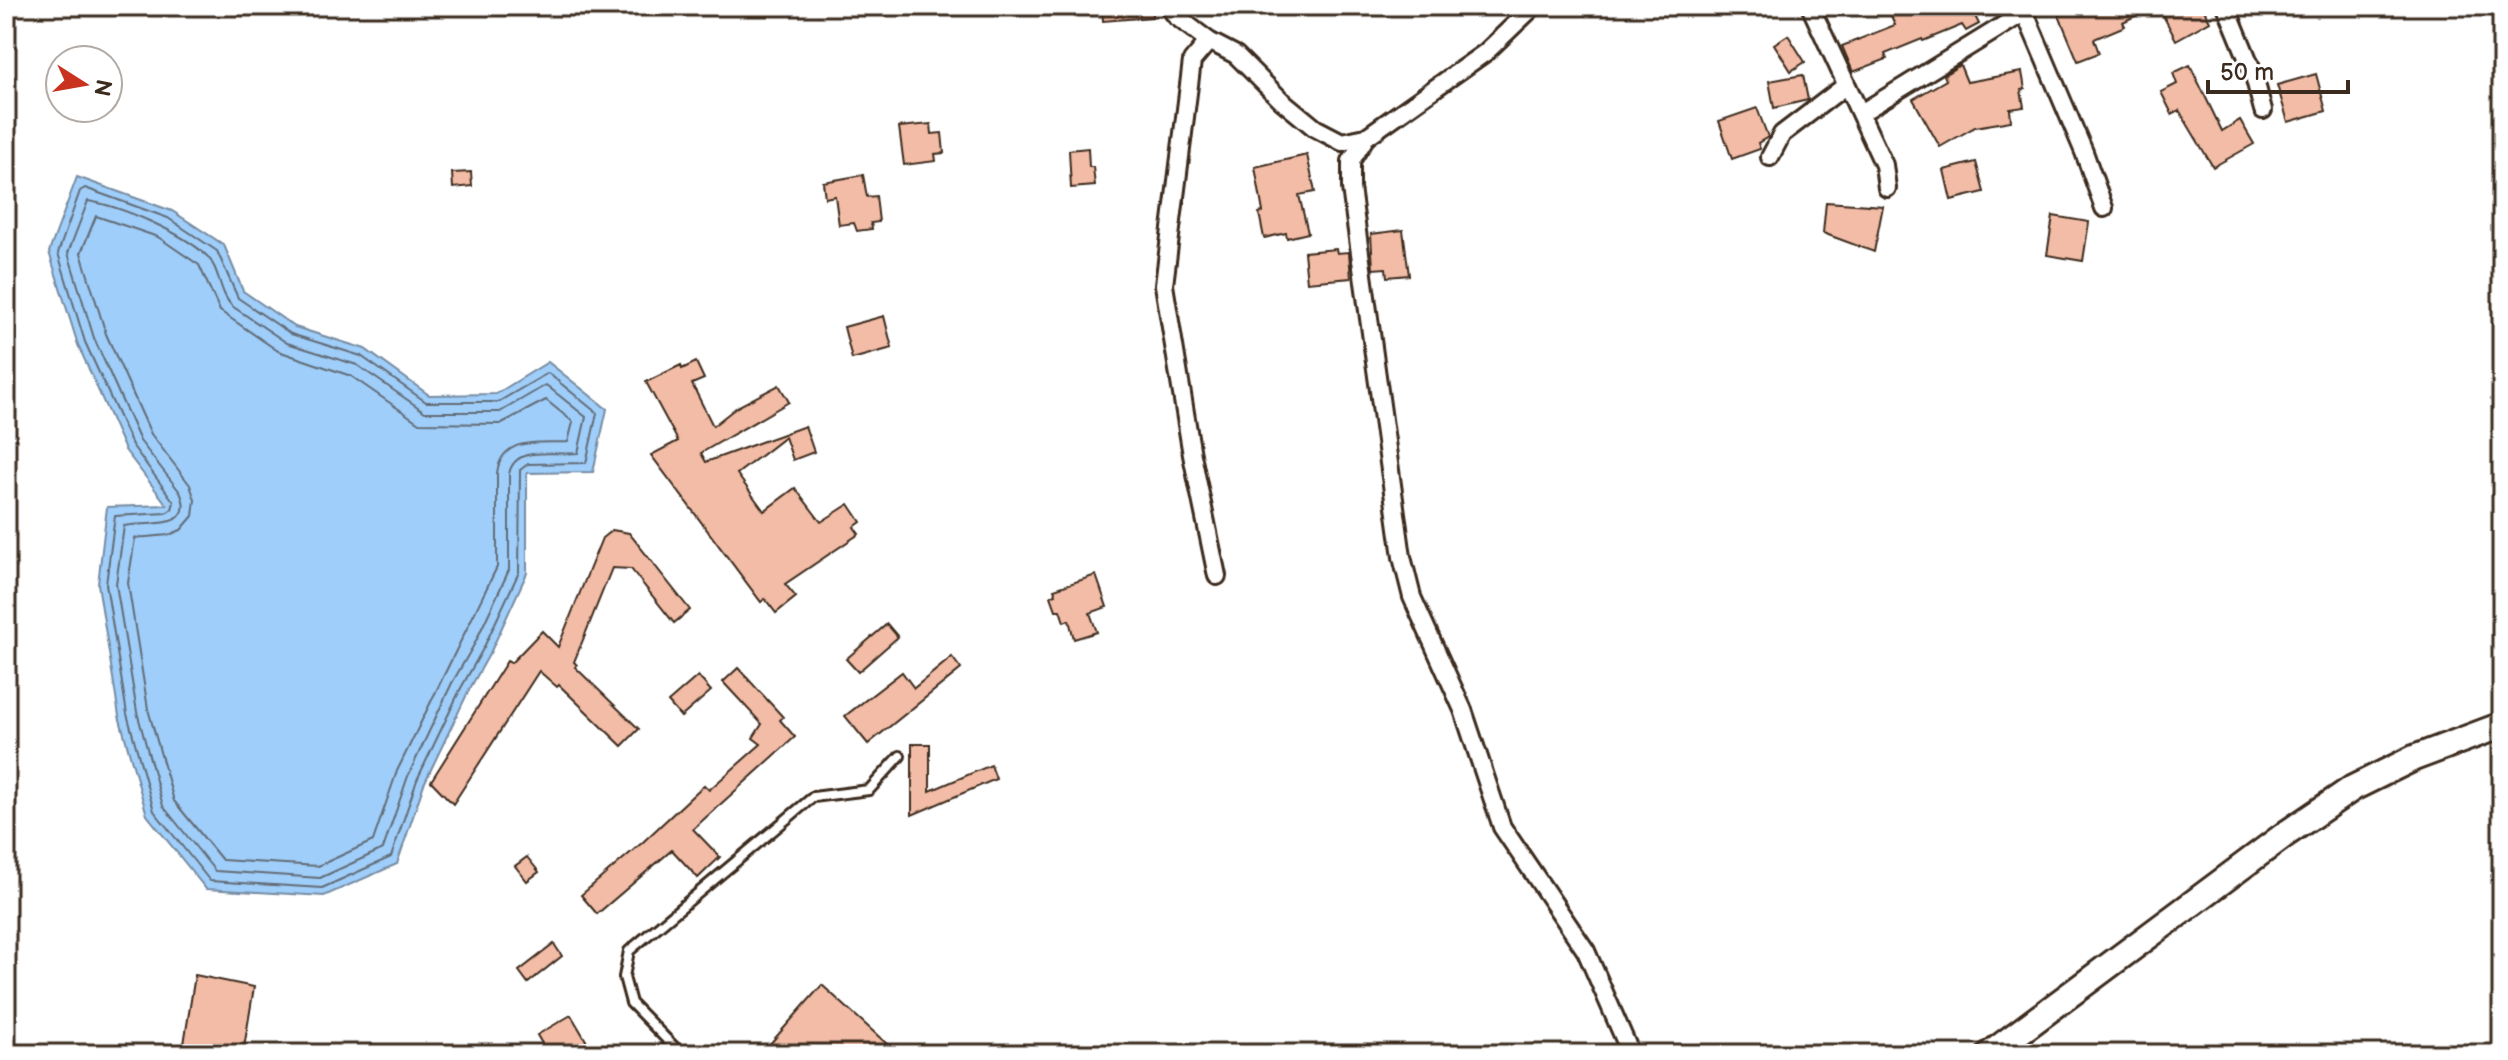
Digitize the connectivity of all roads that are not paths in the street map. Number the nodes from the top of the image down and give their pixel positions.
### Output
1 (1168, 6) edge
2 (1534, 6) edge
3 (1810, 6) edge
4 (2226, 6) edge
5 (2024, 9) edge
6 (1209, 41) junction
7 (1845, 86) junction
8 (2263, 110) dead end
9 (1861, 113) junction
10 (1366, 137) junction
11 (1770, 157) dead end
12 (1887, 188) dead end
13 (2104, 208) dead end
14 (1217, 576) dead end
15 (2502, 725) edge
16 (900, 756) dead end
17 (681, 1054) edge
18 (1631, 1054) edge
19 (1990, 1054) edge

1 - 6 street
2 - 10 street
3 - 7 street
4 - 8 street
5 - 9 street
5 - 13 street
6 - 10 street
6 - 14 street
7 - 9 street
7 - 11 street
9 - 12 street
10 - 18 street
15 - 19 main road
16 - 17 lane

